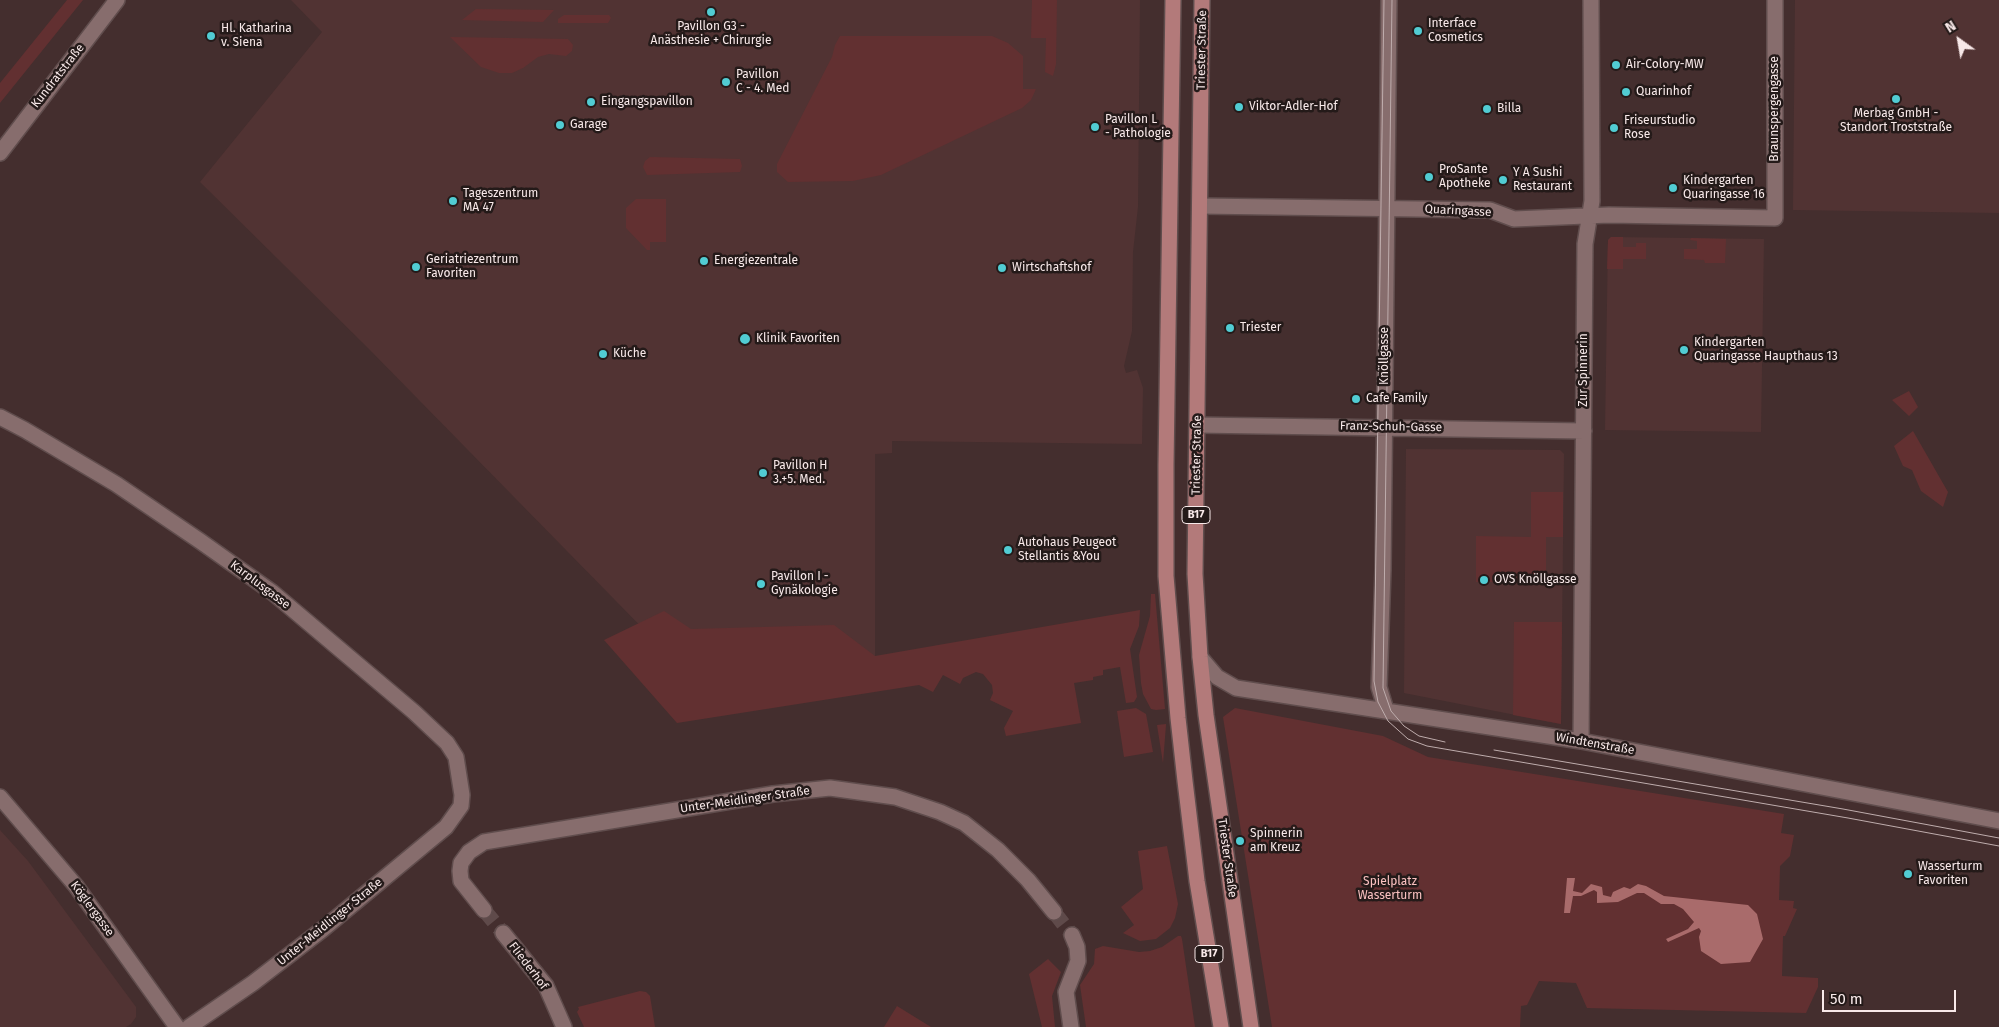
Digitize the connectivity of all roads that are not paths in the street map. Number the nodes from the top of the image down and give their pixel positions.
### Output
1 (117, 0) edge
2 (1173, 0) edge
3 (1202, 0) edge
4 (1389, 0) edge
5 (1591, 0) edge
6 (1775, 0) edge
7 (0, 153) edge
8 (1200, 206) junction
9 (1386, 208) junction
10 (1589, 216) junction
11 (1775, 218) joint
12 (0, 417) edge
13 (1198, 424) junction
14 (1385, 427) junction
15 (1584, 431) junction
16 (1200, 657) junction
17 (1386, 710) junction
18 (1581, 741) junction
19 (0, 797) edge
20 (461, 806) joint
21 (1999, 821) edge
22 (484, 910) tunnel mouth
23 (1054, 912) tunnel mouth
24 (503, 932) tunnel mouth
25 (1072, 935) tunnel mouth
26 (177, 1027) edge
27 (189, 1027) edge
28 (564, 1027) edge
29 (1071, 1027) edge
30 (1221, 1027) edge
31 (1251, 1027) edge

1 - 7 street, Kundratstraße
2 - 30 main road, B17
3 - 8 main road, Triester Straße / B17
4 - 9 street, Knöllgasse
5 - 10 street, Zur Spinnerin
6 - 11 street, Braunspergengasse
8 - 9 street, Quaringasse
8 - 13 main road, Triester Straße / B17
9 - 10 street, Quaringasse
9 - 14 street, Knöllgasse
10 - 11 street, Quaringasse
10 - 15 street, Zur Spinnerin
12 - 20 street, Karplusgasse
13 - 14 street, Franz-Schuh-Gasse
13 - 16 main road, Triester Straße / B17
14 - 15 street, Franz-Schuh-Gasse
14 - 17 street, Knöllgasse
15 - 18 street, Zur Spinnerin
16 - 17 street, Windtenstraße
16 - 31 main road, Triester Straße / B17
17 - 18 street, Windtenstraße
18 - 21 street, Windtenstraße
19 - 26 street, Köglergasse
20 - 27 street, Unter-Meidlinger Straße
22 - 23 street, Unter-Meidlinger Straße
24 - 28 street, Fliederhof
25 - 29 street

